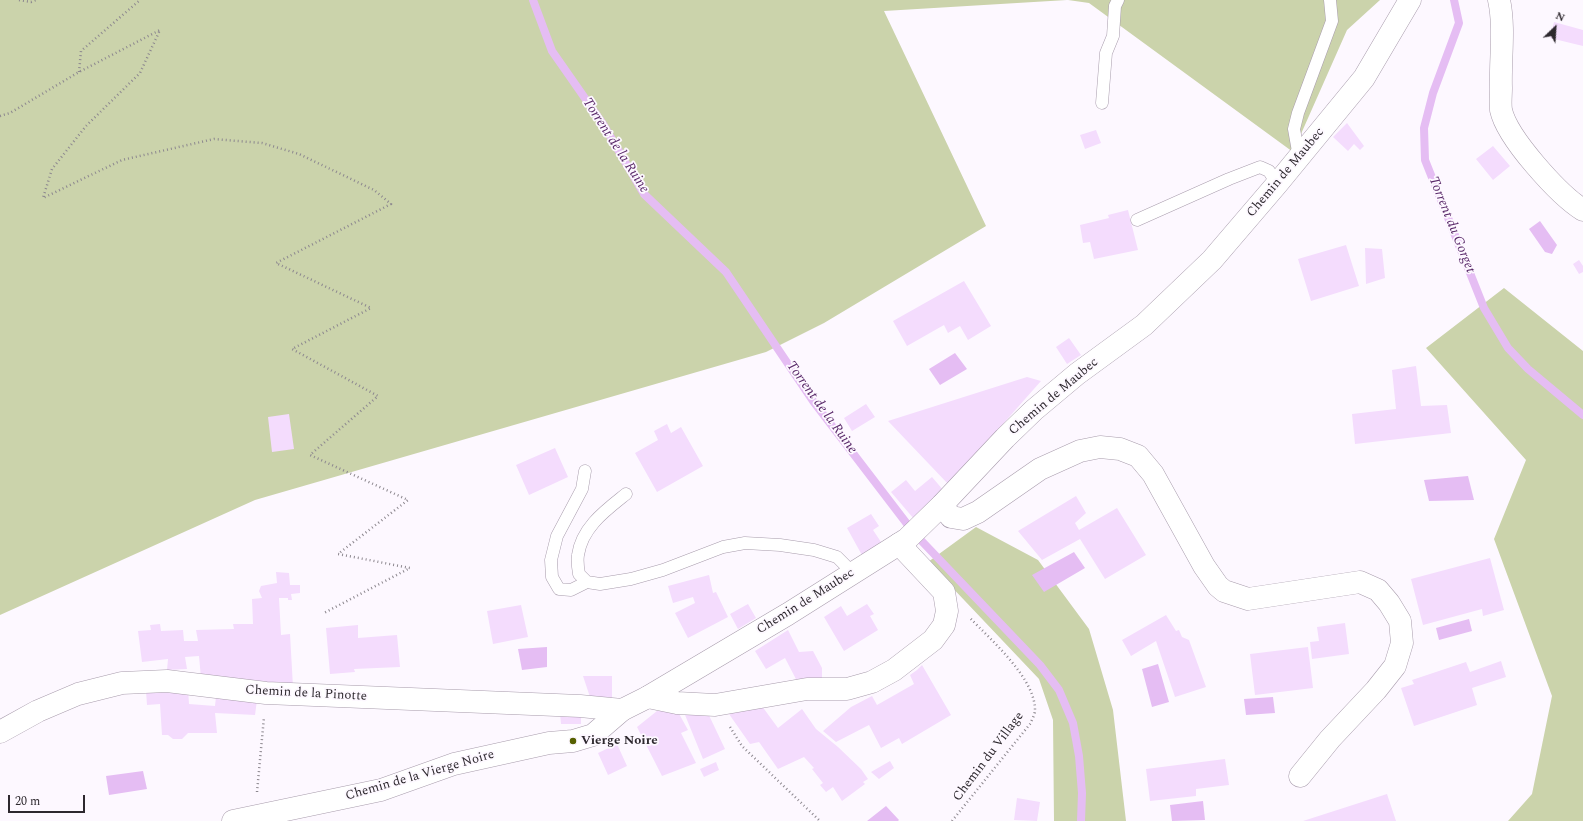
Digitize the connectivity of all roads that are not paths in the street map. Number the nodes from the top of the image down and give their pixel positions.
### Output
1 (1118, 0) edge
2 (1330, 0) edge
3 (1410, 0) edge
4 (1499, 0) edge
5 (1102, 103) dead end
6 (1300, 157) junction
7 (1277, 184) junction
8 (1583, 210) edge
9 (1138, 220) dead end
10 (585, 471) dead end
11 (626, 494) dead end
12 (942, 505) junction
13 (899, 544) junction
14 (853, 573) junction
15 (587, 582) junction
16 (648, 697) junction
17 (622, 710) junction
18 (0, 732) edge
19 (1300, 776) dead end
20 (233, 821) edge

1 - 5 lane
2 - 6 lane
3 - 6 street, Chemin de Maubec
4 - 8 street
6 - 7 street, Chemin de Maubec
7 - 9 lane
7 - 12 street, Chemin de Maubec
10 - 15 lane
11 - 15 lane
12 - 13 street, Chemin de Maubec
12 - 19 street
13 - 14 street, Chemin de Maubec
13 - 16 street
14 - 15 lane
14 - 16 street, Chemin de Maubec
16 - 17 street, Chemin de Maubec
17 - 18 street, Chemin de la Pinotte
17 - 20 street, Chemin de la Vierge Noire

